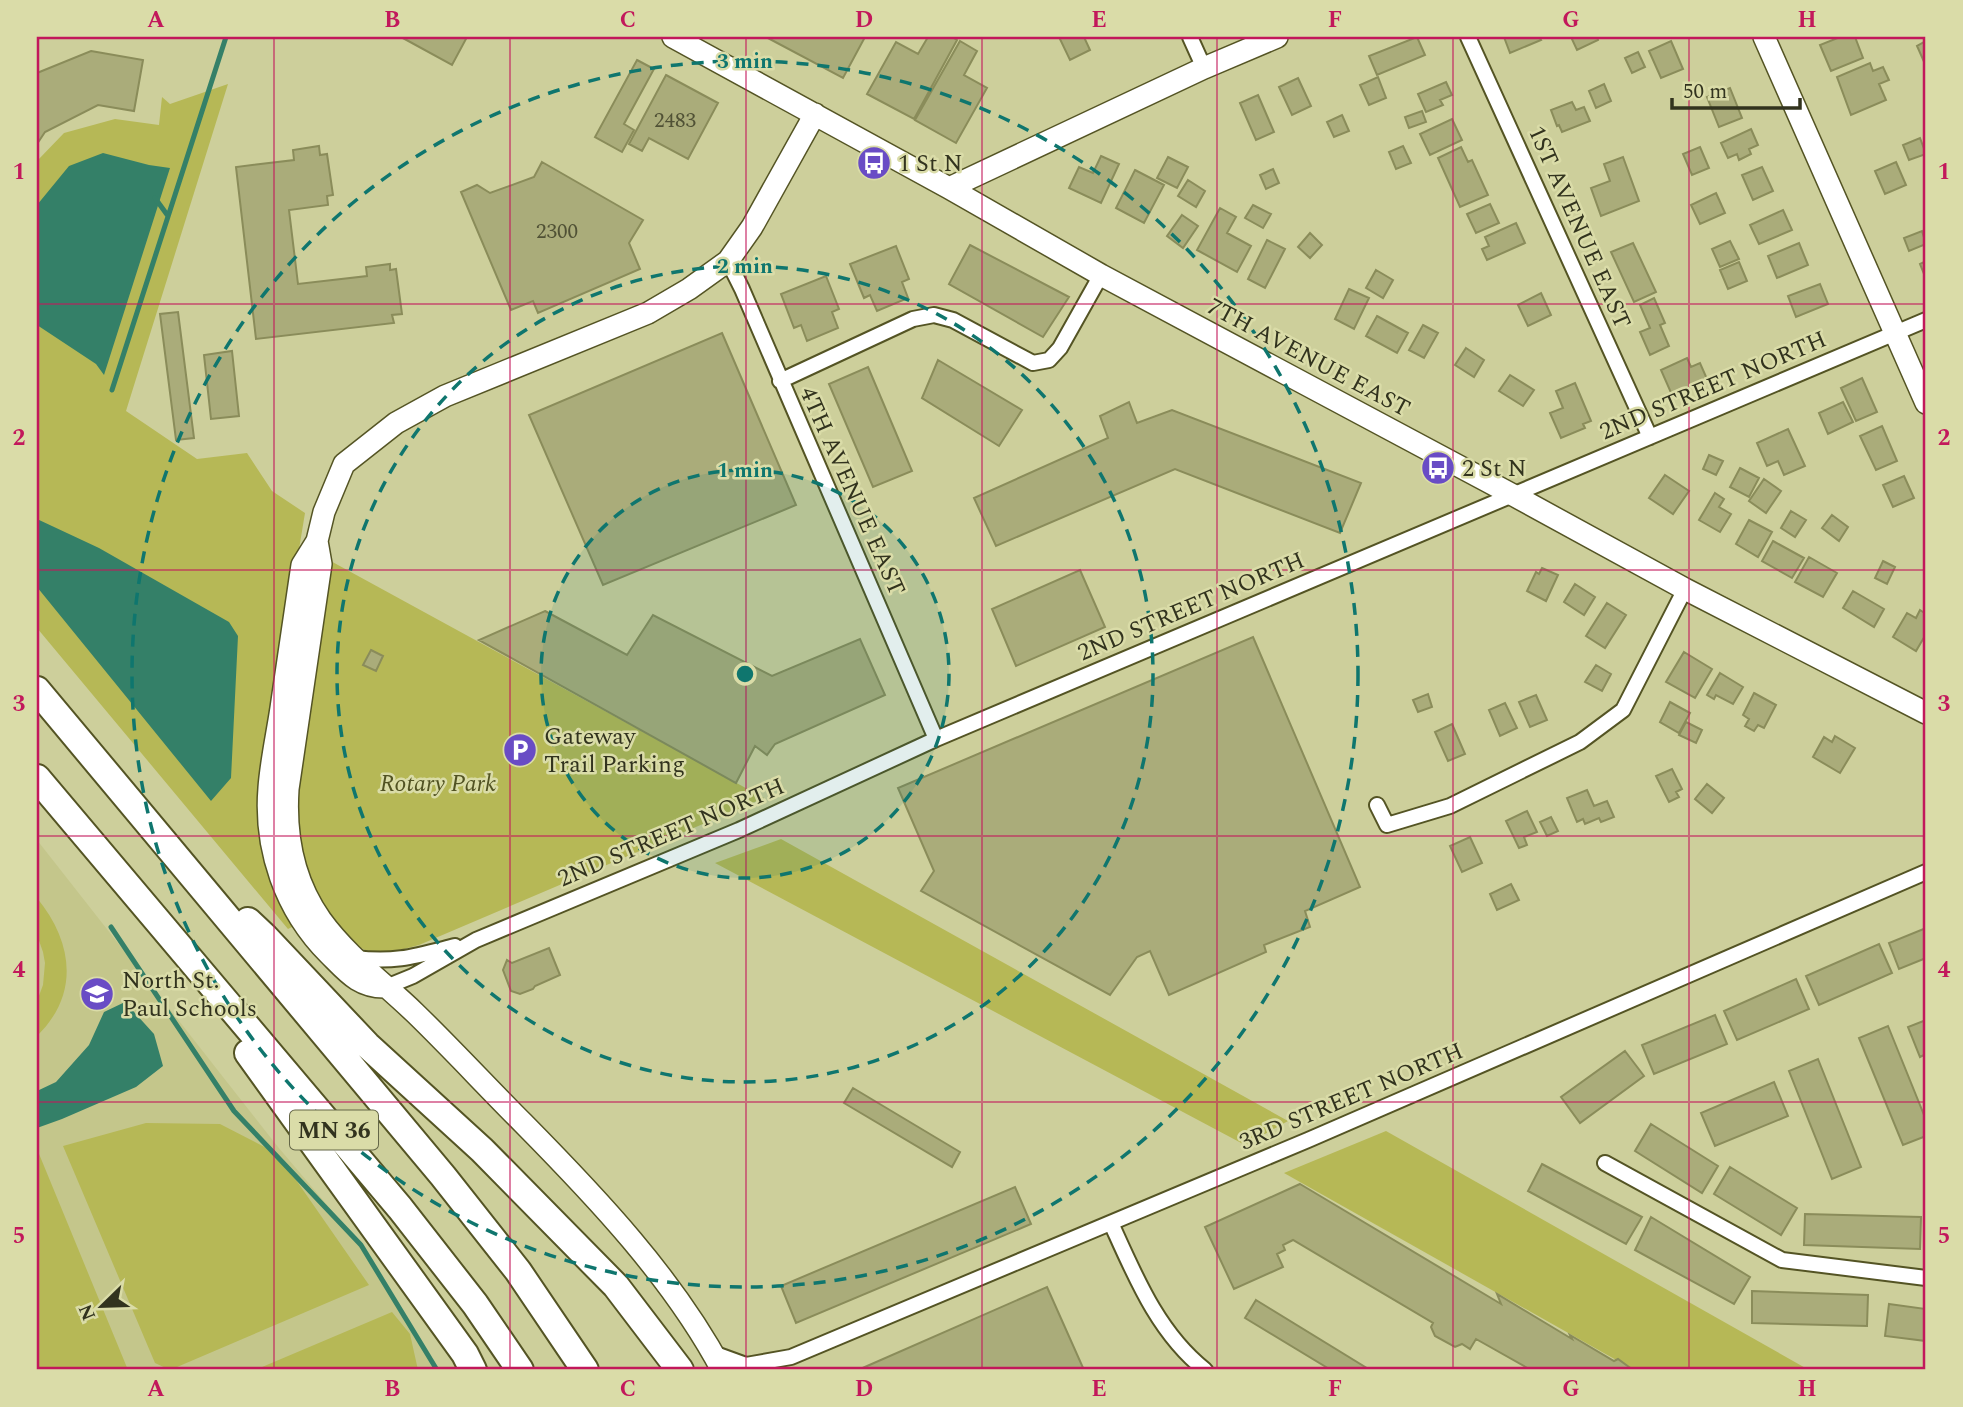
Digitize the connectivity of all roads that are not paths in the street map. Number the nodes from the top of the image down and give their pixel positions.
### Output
1 (673, 37) edge
2 (1191, 37) edge
3 (1278, 37) edge
4 (1468, 37) edge
5 (1764, 37) edge
6 (1204, 68) junction
7 (815, 114) junction
8 (949, 188) junction
9 (728, 261) junction
10 (1101, 275) junction
11 (1926, 320) edge
12 (1895, 333) junction
13 (780, 381) junction
14 (1926, 403) edge
15 (1650, 437) junction
16 (1513, 495) junction
17 (317, 541) junction
18 (1685, 589) junction
19 (37, 690) edge
20 (1926, 713) edge
21 (936, 739) junction
22 (37, 778) edge
23 (1377, 805) dead end
24 (179, 861) junction
25 (1926, 872) edge
26 (138, 898) junction
27 (477, 940) junction
28 (355, 958) junction
29 (386, 987) junction
30 (1605, 1163) dead end
31 (1111, 1223) junction
32 (1926, 1278) edge
33 (792, 1357) junction
34 (718, 1362) edge
35 (473, 1370) edge
36 (520, 1370) edge
37 (585, 1370) edge
38 (680, 1370) edge
39 (782, 1370) edge
40 (1205, 1370) edge

1 - 7 street, 7TH AVENUE EAST
2 - 6 street
3 - 6 street
4 - 15 street, 1ST AVENUE EAST
5 - 12 street
6 - 8 street
7 - 8 street, 7TH AVENUE EAST
7 - 9 street
8 - 10 street, 7TH AVENUE EAST
9 - 13 street, 4TH AVENUE EAST
9 - 17 street
10 - 13 street
10 - 16 street, 7TH AVENUE EAST
11 - 12 street, 2ND STREET NORTH
12 - 14 street
12 - 15 street, 2ND STREET NORTH
13 - 21 street, 4TH AVENUE EAST
15 - 16 street, 2ND STREET NORTH
16 - 18 street, 7TH AVENUE EAST
16 - 21 street, 2ND STREET NORTH
17 - 28 street
17 - 29 street
18 - 20 street, 7TH AVENUE EAST
18 - 23 street
19 - 24 highway, MN 36
21 - 27 street, 2ND STREET NORTH
22 - 26 highway, MN 36
24 - 37 highway, MN 36
24 - 38 highway
25 - 31 street, 3RD STREET NORTH
26 - 35 highway
26 - 36 highway, MN 36
27 - 28 street, 2ND STREET NORTH
27 - 29 street, 2ND STREET NORTH
28 - 29 street
29 - 34 street
30 - 32 street
31 - 33 street, 3RD STREET NORTH
31 - 40 street
33 - 34 street, 3RD STREET NORTH
33 - 39 street, 3RD STREET NORTH

